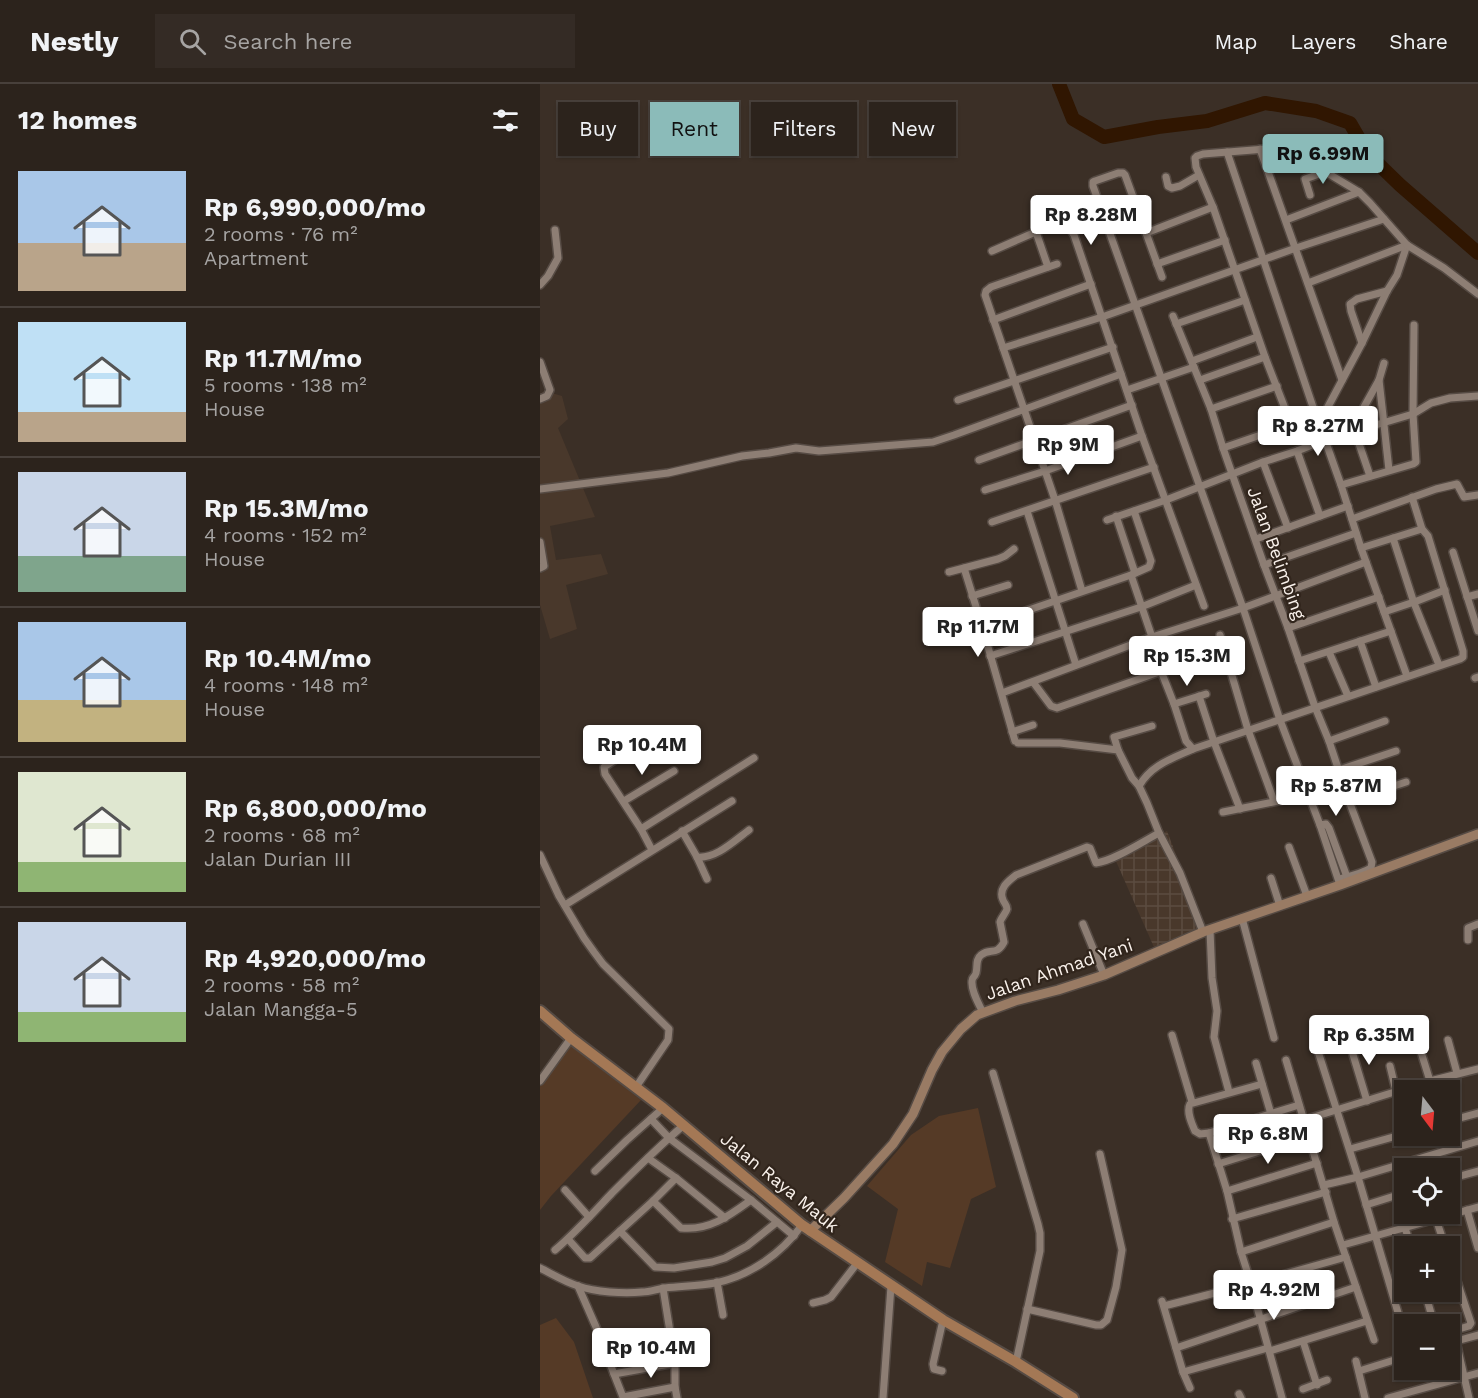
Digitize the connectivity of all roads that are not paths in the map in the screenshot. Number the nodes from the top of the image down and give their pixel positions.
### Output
1 (1260, 149) junction
2 (1227, 152) junction
3 (1325, 172) junction
4 (1199, 175) junction
5 (1166, 177) dead end
6 (1359, 192) junction
7 (1310, 195) dead end
8 (1213, 207) junction
9 (1384, 219) junction
10 (1286, 220) junction
11 (555, 230) dead end
12 (1036, 232) junction
13 (1146, 233) junction
14 (1224, 240) junction
15 (1407, 245) junction
16 (1296, 248) junction
17 (992, 250) dead end
18 (1264, 260) junction
19 (1057, 264) dead end
20 (1157, 264) junction
21 (1048, 267) junction
22 (1236, 271) junction
23 (1162, 277) dead end
24 (1308, 282) junction
25 (1091, 284) junction
26 (540, 285) edge
27 (1387, 291) junction
28 (1478, 294) edge
29 (1245, 300) junction
30 (1136, 305) junction
31 (1173, 316) dead end
32 (1102, 317) junction
33 (993, 320) junction
34 (1176, 324) junction
35 (1414, 325) dead end
36 (1257, 337) junction
37 (1362, 344) junction
38 (1113, 347) junction
39 (1004, 348) junction
40 (1265, 357) junction
41 (540, 362) edge
42 (1384, 363) dead end
43 (1193, 364) junction
44 (1121, 374) junction
45 (1162, 377) junction
46 (1200, 380) junction
47 (1342, 380) junction
48 (1379, 380) junction
49 (1014, 381) junction
50 (1277, 386) junction
51 (1127, 390) junction
52 (1478, 396) edge
53 (540, 399) edge
54 (958, 400) dead end
55 (1132, 405) junction
56 (1211, 409) junction
57 (1024, 410) junction
58 (1413, 414) junction
59 (1319, 417) junction
60 (1383, 422) junction
61 (1291, 424) junction
62 (1355, 432) junction
63 (1142, 436) junction
64 (1035, 439) junction
65 (1325, 440) junction
66 (1223, 448) junction
67 (1297, 451) junction
68 (979, 460) dead end
69 (1263, 462) junction
70 (1154, 466) junction
71 (1389, 470) junction
72 (1045, 471) junction
73 (1233, 474) junction
74 (1370, 476) junction
75 (1341, 485) junction
76 (1201, 487) junction
77 (540, 489) edge
78 (985, 490) dead end
79 (1478, 495) edge
80 (1412, 497) junction
81 (1055, 500) junction
82 (1166, 500) junction
83 (1348, 506) junction
84 (1027, 511) junction
85 (1134, 511) junction
86 (1116, 516) junction
87 (1320, 516) junction
88 (1352, 519) junction
89 (1107, 520) dead end
90 (992, 522) dead end
91 (1288, 528) junction
92 (1422, 529) junction
93 (1356, 533) junction
94 (1393, 538) junction
95 (1256, 539) junction
96 (540, 542) edge
97 (1361, 548) junction
98 (1014, 549) dead end
99 (1453, 552) dead end
100 (1366, 562) junction
101 (1264, 565) junction
102 (540, 568) edge
103 (964, 568) junction
104 (949, 572) dead end
105 (1133, 574) junction
106 (1008, 585) dead end
107 (1196, 585) junction
108 (1445, 590) junction
109 (1082, 591) junction
110 (1478, 594) edge
111 (1276, 595) junction
112 (972, 596) junction
113 (1378, 597) junction
114 (1467, 597) junction
115 (1054, 601) junction
116 (1414, 603) junction
117 (1204, 606) dead end
118 (1141, 607) junction
119 (1243, 608) junction
120 (1384, 612) junction
121 (982, 626) junction
122 (1288, 628) junction
123 (1391, 631) junction
124 (1478, 631) edge
125 (1066, 632) junction
126 (1220, 635) dead end
127 (1152, 637) junction
128 (1360, 641) junction
129 (1224, 649) junction
130 (1329, 652) junction
131 (990, 656) junction
132 (1299, 661) junction
133 (1076, 665) junction
134 (1439, 665) junction
135 (1161, 671) junction
136 (1407, 676) junction
137 (1033, 682) junction
138 (1376, 687) junction
139 (1002, 693) junction
140 (1348, 696) junction
141 (1174, 704) junction
142 (1315, 707) junction
143 (1280, 720) junction
144 (1385, 722) dead end
145 (1033, 725) dead end
146 (1152, 726) dead end
147 (1248, 730) junction
148 (1012, 732) junction
149 (650, 737) dead end
150 (1329, 741) junction
151 (1214, 742) junction
152 (1193, 749) junction
153 (1118, 750) junction
154 (1396, 751) dead end
155 (754, 758) dead end
156 (1339, 770) junction
157 (674, 771) dead end
158 (1406, 782) dead end
159 (1138, 786) junction
160 (1288, 799) dead end
161 (624, 801) junction
162 (732, 801) dead end
163 (1274, 801) junction
164 (1349, 801) junction
165 (1240, 809) junction
166 (1223, 812) dead end
167 (1320, 825) junction
168 (641, 829) junction
169 (748, 830) dead end
170 (682, 831) junction
171 (1159, 833) junction
172 (1478, 834) edge
173 (1289, 847) dead end
174 (652, 850) junction
175 (540, 855) edge
176 (698, 857) junction
177 (1347, 877) junction
178 (1271, 878) dead end
179 (707, 879) dead end
180 (1339, 882) junction
181 (1307, 896) junction
182 (565, 905) junction
183 (1280, 906) junction
184 (1242, 918) junction
185 (1083, 924) dead end
186 (1478, 924) edge
187 (1206, 931) junction
188 (1468, 940) dead end
189 (1104, 975) junction
190 (540, 1011) edge
191 (983, 1013) junction
192 (1172, 1035) dead end
193 (571, 1038) junction
194 (1274, 1038) dead end
195 (1348, 1038) dead end
196 (1448, 1040) dead end
197 (1316, 1045) dead end
198 (1421, 1052) dead end
199 (1286, 1060) dead end
200 (1256, 1063) dead end
201 (1390, 1066) dead end
202 (1478, 1069) edge
203 (993, 1073) dead end
204 (1457, 1073) junction
205 (1430, 1080) edge
206 (1433, 1080) edge
207 (540, 1081) edge
208 (1262, 1083) junction
209 (1394, 1083) edge
210 (636, 1087) junction
211 (1229, 1092) junction
212 (1394, 1092) edge
213 (1367, 1101) junction
214 (1192, 1102) junction
215 (1299, 1105) junction
216 (663, 1108) junction
217 (1336, 1111) junction
218 (1478, 1113) edge
219 (1271, 1114) junction
220 (1460, 1118) edge
221 (651, 1119) junction
222 (1304, 1120) junction
223 (684, 1125) junction
224 (1209, 1133) junction
225 (1308, 1136) junction
226 (1394, 1137) edge
227 (669, 1138) junction
228 (1478, 1141) edge
229 (1350, 1149) junction
230 (1100, 1154) dead end
231 (648, 1158) junction
232 (1317, 1163) junction
233 (1218, 1164) junction
234 (595, 1171) dead end
235 (1478, 1171) edge
236 (1460, 1176) edge
237 (1358, 1177) junction
238 (676, 1178) junction
239 (1325, 1189) junction
240 (565, 1190) dead end
241 (1227, 1191) junction
242 (1394, 1196) edge
243 (751, 1200) junction
244 (653, 1201) junction
245 (1366, 1205) junction
246 (1478, 1207) edge
247 (1467, 1210) junction
248 (1460, 1212) edge
249 (589, 1217) junction
250 (725, 1218) junction
251 (1233, 1219) junction
252 (777, 1222) junction
253 (1334, 1222) junction
254 (1419, 1224) edge
255 (806, 1228) junction
256 (1406, 1228) junction
257 (620, 1232) junction
258 (1375, 1235) junction
259 (794, 1236) junction
260 (1408, 1236) edge
261 (568, 1239) junction
262 (1343, 1245) junction
263 (1478, 1248) edge
264 (555, 1250) dead end
265 (1241, 1252) junction
266 (1346, 1257) junction
267 (858, 1262) junction
268 (540, 1268) edge
269 (717, 1282) junction
270 (1250, 1284) junction
271 (578, 1286) junction
272 (891, 1286) junction
273 (1356, 1287) junction
274 (663, 1288) junction
275 (1460, 1290) edge
276 (813, 1303) dead end
277 (1027, 1309) junction
278 (1398, 1314) edge
279 (723, 1315) dead end
280 (1261, 1318) junction
281 (943, 1320) junction
282 (1367, 1321) junction
283 (1460, 1329) edge
284 (1478, 1335) edge
285 (1374, 1340) dead end
286 (1460, 1340) edge
287 (1303, 1341) junction
288 (1176, 1348) junction
289 (1269, 1349) junction
290 (1394, 1360) edge
291 (1356, 1361) dead end
292 (1016, 1362) junction
293 (675, 1363) junction
294 (1460, 1364) edge
295 (942, 1371) dead end
296 (1359, 1371) junction
297 (1184, 1372) junction
298 (1478, 1373) edge
299 (614, 1374) junction
300 (1464, 1377) junction
301 (1327, 1380) dead end
302 (1317, 1385) junction
303 (675, 1387) junction
304 (1190, 1388) dead end
305 (1303, 1389) dead end
306 (1060, 1395) edge
307 (623, 1397) edge
308 (677, 1398) edge
309 (883, 1398) edge
310 (1073, 1398) edge
311 (1282, 1398) edge
312 (1365, 1398) edge
313 (1388, 1398) edge
314 (1469, 1398) edge

1 - 2 street
1 - 3 street
1 - 10 street
2 - 4 street
2 - 18 street
3 - 6 street
3 - 7 street
4 - 5 street
4 - 8 street
6 - 9 street
6 - 10 street
8 - 13 street
8 - 14 street
9 - 15 street
9 - 16 street
10 - 16 street
11 - 26 street
12 - 17 street
12 - 21 street
12 - 25 street
13 - 20 street
13 - 30 street
14 - 20 street
14 - 22 street
15 - 24 street
15 - 27 street
15 - 28 street
16 - 18 street
16 - 24 street
18 - 22 street
18 - 59 street
19 - 21 street
20 - 23 street
21 - 33 street
22 - 29 street
22 - 30 street
24 - 47 street
25 - 32 street
25 - 33 street
27 - 37 street
27 - 37 street
29 - 34 street
29 - 36 street
30 - 32 street
30 - 45 street
31 - 34 street, Jalan Belimbing
32 - 38 street
32 - 39 street
33 - 39 street
34 - 43 street, Jalan Belimbing
35 - 58 street
36 - 40 street
36 - 43 street
37 - 47 street
38 - 44 street
38 - 49 street
39 - 49 street
40 - 46 street
40 - 50 street
41 - 53 street
42 - 48 street
43 - 45 street
43 - 46 street, Jalan Belimbing
44 - 51 street
44 - 57 street
45 - 51 street
45 - 76 street
46 - 56 street, Jalan Belimbing
47 - 59 street
48 - 60 street
48 - 62 street
49 - 54 street
49 - 57 street
50 - 56 street
50 - 61 street
51 - 55 street
52 - 58 street
55 - 63 street
55 - 64 street
56 - 66 street, Jalan Belimbing
57 - 64 street
57 - 77 street
58 - 60 street
58 - 71 street
59 - 61 street
59 - 65 street
60 - 62 street
60 - 71 street
61 - 66 street
62 - 65 street
62 - 74 street
63 - 70 street
63 - 72 street
64 - 68 street
64 - 72 street
65 - 67 street
65 - 75 street
66 - 73 street, Jalan Belimbing
67 - 69 street
67 - 87 street
69 - 73 street
69 - 91 street
70 - 81 street
70 - 82 street
71 - 74 street
72 - 78 street
72 - 81 street
73 - 76 street
73 - 95 street, Jalan Belimbing
74 - 75 street
75 - 83 street
76 - 82 street
76 - 119 street
79 - 80 street
80 - 88 street
80 - 92 street
81 - 84 street
81 - 109 street
82 - 85 street
82 - 107 street
83 - 87 street
83 - 88 street
84 - 90 street
84 - 115 street
85 - 86 street
85 - 105 street
86 - 89 street
86 - 105 street
87 - 91 street
88 - 93 street
91 - 95 street
92 - 94 street
92 - 108 street
93 - 97 street
93 - 101 street
94 - 97 street
94 - 116 street
95 - 101 street, Jalan Belimbing
96 - 102 street
97 - 100 street
98 - 103 street
99 - 114 street
100 - 111 street
100 - 113 street
101 - 111 street, Jalan Belimbing
103 - 104 street
103 - 112 street
105 - 109 street
105 - 118 street
106 - 112 street
107 - 117 street
107 - 118 street
108 - 116 street
108 - 134 street
109 - 115 street
110 - 114 street
111 - 119 street
111 - 122 street, Jalan Belimbing
112 - 121 street
113 - 120 street
113 - 122 street
114 - 124 street
115 - 121 street
115 - 125 street
116 - 120 street
116 - 134 street
118 - 125 street
118 - 127 street
119 - 127 street
119 - 143 street
120 - 123 street
121 - 131 street
122 - 132 street, Jalan Belimbing
123 - 128 street
123 - 136 street
125 - 131 street
125 - 133 street
126 - 129 street
127 - 133 street
127 - 135 street
128 - 130 street
128 - 138 street
129 - 135 street
129 - 147 street
130 - 132 street
130 - 140 street
131 - 139 street
132 - 142 street, Jalan Belimbing
133 - 137 street
134 - 136 street
135 - 137 street
135 - 141 street
136 - 138 street
137 - 139 street
138 - 140 street
139 - 148 street
140 - 142 street
141 - 151 street
141 - 152 street
142 - 143 street
142 - 150 street, Jalan Belimbing
143 - 147 street
143 - 167 street
144 - 150 street
145 - 148 street
146 - 153 street
147 - 151 street
147 - 163 street
148 - 153 street
149 - 161 street
150 - 156 street, Jalan Belimbing
151 - 152 street
151 - 165 street
152 - 159 street
153 - 159 street
154 - 156 street
155 - 168 street
156 - 164 street, Jalan Belimbing
157 - 161 street
158 - 164 street
159 - 171 street
160 - 163 street
161 - 168 street
162 - 170 street
163 - 165 street
164 - 177 street, Jalan Belimbing
165 - 166 street
167 - 177 street
167 - 180 street
168 - 174 street
169 - 176 street
170 - 174 street
170 - 176 street
171 - 187 street
171 - 191 street
172 - 180 street, Jalan Ahmad Yani
173 - 181 street
174 - 182 street
175 - 182 street
176 - 179 street
177 - 180 street
178 - 183 street
180 - 181 street, Jalan Ahmad Yani
181 - 183 street, Jalan Ahmad Yani
182 - 210 street
183 - 184 street, Jalan Ahmad Yani
184 - 187 street, Jalan Ahmad Yani
184 - 194 street
185 - 189 street
186 - 188 street
187 - 189 street, Jalan Ahmad Yani
187 - 211 street
189 - 191 street, Jalan Ahmad Yani
190 - 193 main road, Jalan Raya Mauk
191 - 255 street, Jalan Ahmad Yani
192 - 214 street
193 - 207 street
193 - 210 main road, Jalan Raya Mauk
195 - 213 street
196 - 204 street
197 - 217 street
198 - 205 street
199 - 215 street
200 - 208 street
201 - 209 street
202 - 204 street
203 - 277 street
204 - 206 street
208 - 211 street
208 - 219 street
210 - 216 main road, Jalan Raya Mauk
211 - 214 street
212 - 213 street
213 - 217 street
214 - 224 street
215 - 219 street
215 - 222 street
216 - 221 street
216 - 223 main road, Jalan Raya Mauk
217 - 222 street
217 - 229 street
218 - 220 street
219 - 224 street
221 - 227 street
221 - 234 street
222 - 225 street
223 - 227 street
223 - 255 main road, Jalan Raya Mauk
224 - 233 street
225 - 232 street
225 - 233 street
226 - 229 street
227 - 231 street
227 - 243 street
228 - 237 street
229 - 237 street
230 - 277 street
231 - 238 street
231 - 249 street
232 - 239 street
232 - 241 street
233 - 241 street
235 - 236 street
237 - 239 street
237 - 245 street
238 - 244 street
238 - 250 street
239 - 251 street
239 - 253 street
240 - 249 street
241 - 251 street
242 - 245 street
243 - 250 street
243 - 252 street
244 - 250 street
244 - 257 street
245 - 258 street
246 - 247 street
247 - 248 street
247 - 263 street
249 - 261 street
251 - 265 street
252 - 257 street
252 - 259 street
253 - 262 street
253 - 265 street
254 - 256 street
255 - 259 street
255 - 267 main road, Jalan Raya Mauk
256 - 258 street
256 - 260 street
257 - 261 street
258 - 262 street
258 - 278 street
259 - 269 street
261 - 264 street
262 - 266 street
265 - 270 street
266 - 270 street
266 - 273 street
267 - 272 main road, Jalan Raya Mauk
267 - 276 street
268 - 271 street
269 - 274 street
269 - 279 street
270 - 280 street
270 - 288 street
271 - 274 street
271 - 299 street
272 - 281 main road, Jalan Raya Mauk
272 - 309 street
273 - 280 street
273 - 282 street
274 - 293 street
275 - 283 street
277 - 292 street
280 - 288 street
280 - 289 street
281 - 292 main road, Jalan Raya Mauk
281 - 295 street
282 - 285 street
282 - 287 street
284 - 286 street
287 - 289 street
287 - 302 street
288 - 297 street
289 - 297 street
289 - 311 street
290 - 296 street
291 - 296 street
292 - 306 main road, Jalan Raya Mauk
293 - 299 street
293 - 303 street
294 - 300 street
296 - 312 street
297 - 304 street
298 - 300 street
299 - 307 street
300 - 313 street
300 - 314 street
301 - 302 street
302 - 305 street
303 - 307 street
303 - 308 street
306 - 310 main road, Jalan Raya Mauk

